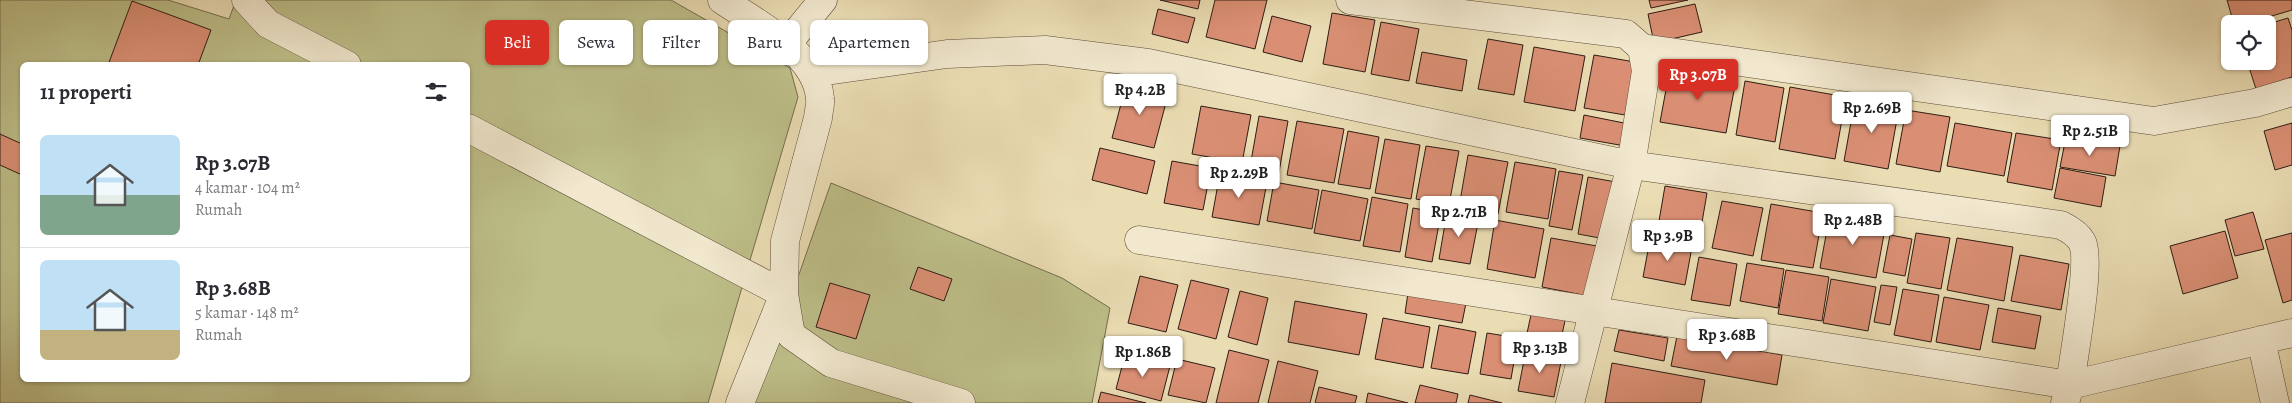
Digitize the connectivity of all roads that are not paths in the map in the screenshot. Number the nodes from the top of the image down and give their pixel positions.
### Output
1 (246, 0) edge
2 (722, 0) edge
3 (823, 0) edge
4 (1350, 0) edge
5 (752, 20) edge
6 (800, 28) edge
7 (1642, 48) junction
8 (800, 59) edge
9 (341, 62) edge
10 (812, 73) junction
11 (2292, 92) edge
12 (470, 129) edge
13 (1631, 166) junction
14 (1139, 240) dead end
15 (784, 294) junction
16 (1594, 310) junction
17 (2292, 333) edge
18 (2261, 340) junction
19 (2068, 394) edge
20 (740, 403) edge
21 (961, 403) edge
22 (1570, 403) edge
23 (2275, 403) edge

1 - 9 street
2 - 5 street
3 - 6 street
4 - 7 street
7 - 11 street
7 - 13 street
8 - 10 street
10 - 13 street
10 - 15 street
12 - 15 street
13 - 16 street
13 - 19 street
14 - 16 street
15 - 20 street
15 - 21 street
16 - 19 street
16 - 22 street
17 - 18 street
18 - 19 street
18 - 23 street

